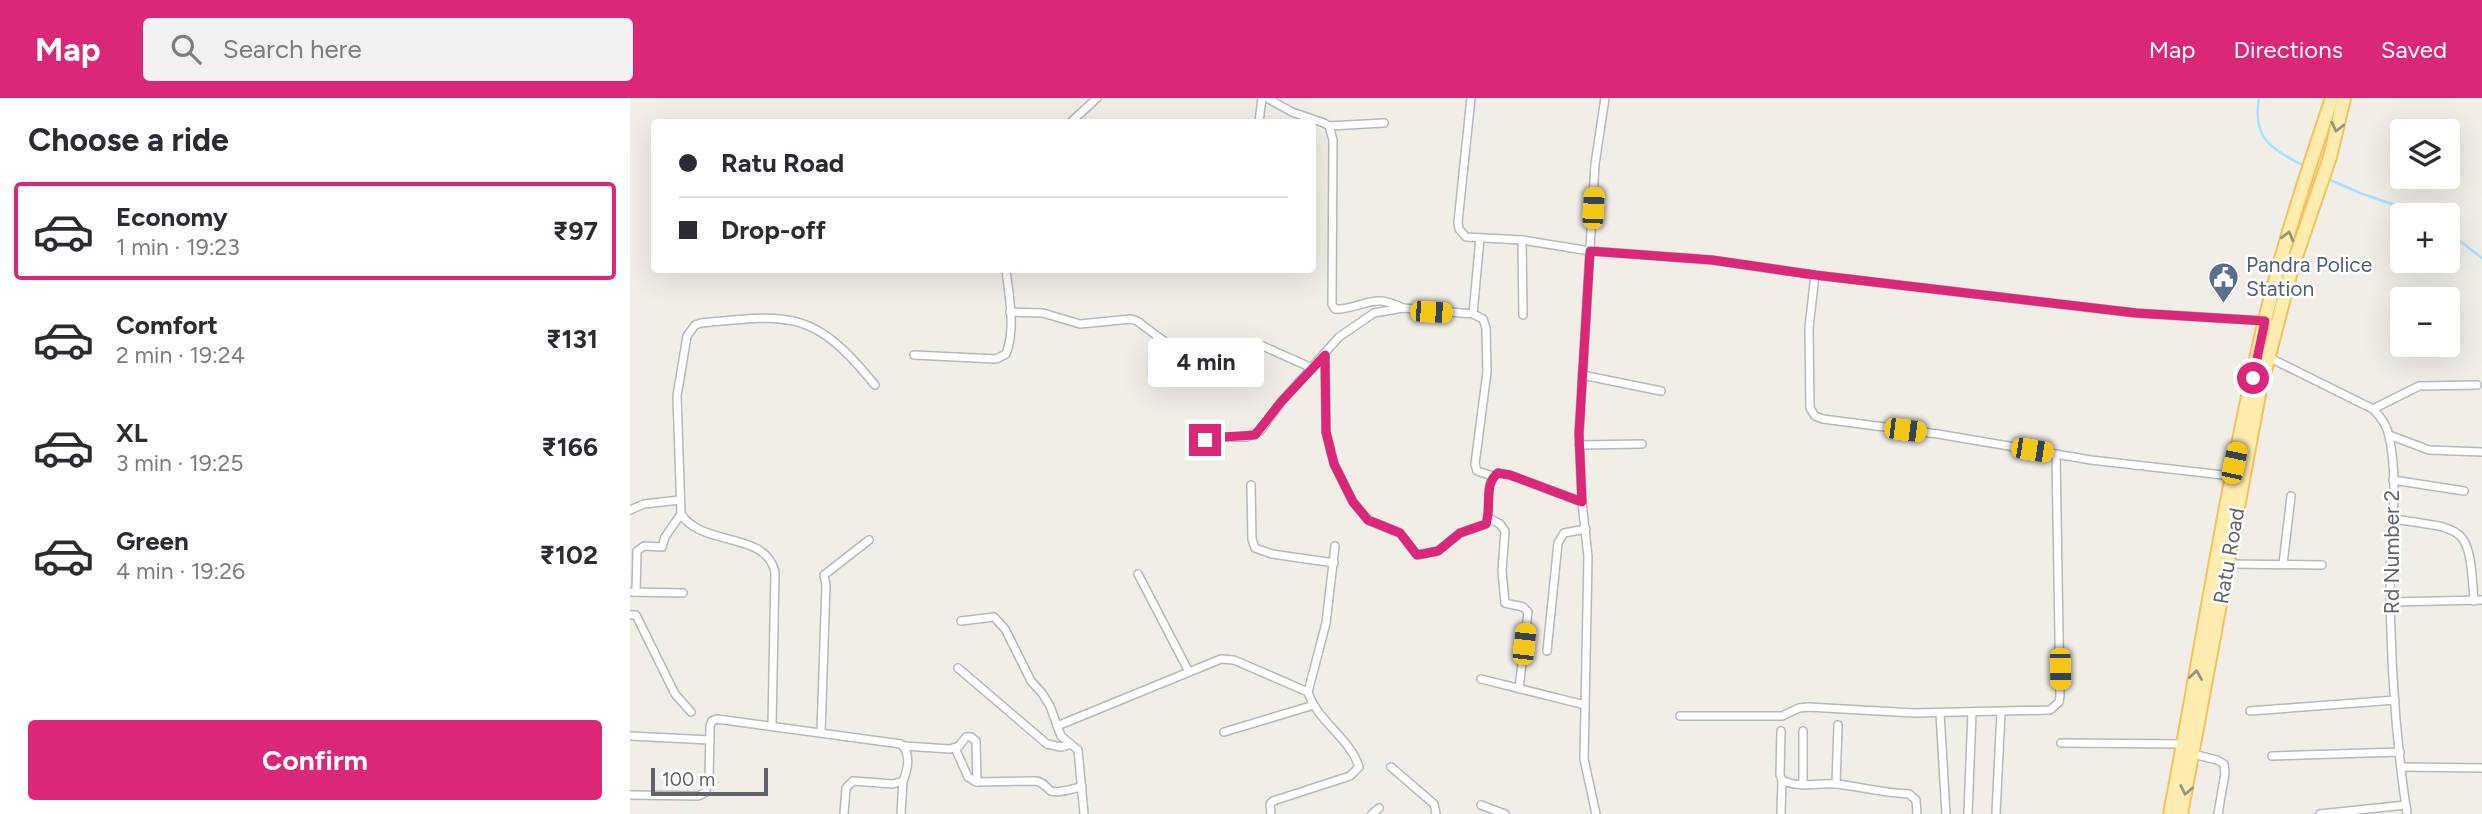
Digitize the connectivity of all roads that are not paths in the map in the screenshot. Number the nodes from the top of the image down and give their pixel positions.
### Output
1 (1097, 98) edge
2 (1471, 98) edge
3 (1605, 98) edge
4 (2332, 98) edge
5 (2344, 98) edge
6 (1269, 99) edge
7 (1074, 119) edge
8 (1260, 119) edge
9 (1310, 119) edge
10 (1316, 121) edge
11 (1384, 124) dead end
12 (1329, 126) junction
13 (1480, 238) junction
14 (1522, 240) junction
15 (1590, 251) junction
16 (1006, 273) edge
17 (1815, 275) junction
18 (1403, 308) junction
19 (1010, 312) junction
20 (1473, 314) junction
21 (1522, 315) dead end
22 (2265, 321) junction
23 (2279, 321) junction
24 (914, 355) dead end
25 (1325, 355) junction
26 (2270, 358) junction
27 (1312, 368) junction
28 (1582, 375) junction
29 (875, 385) dead end
30 (2477, 385) dead end
31 (1661, 391) dead end
32 (2372, 409) junction
33 (2389, 435) junction
34 (1205, 440) dead end
35 (1642, 444) dead end
36 (1579, 445) junction
37 (2482, 452) edge
38 (2056, 454) junction
39 (1493, 476) junction
40 (2237, 477) junction
41 (2393, 480) junction
42 (1251, 485) dead end
43 (2464, 491) dead end
44 (2291, 496) dead end
45 (680, 500) junction
46 (1582, 502) junction
47 (630, 510) edge
48 (681, 514) junction
49 (1488, 518) junction
50 (2393, 519) junction
51 (1586, 529) junction
52 (869, 540) dead end
53 (1335, 546) dead end
54 (1334, 563) junction
55 (2228, 564) junction
56 (2283, 564) junction
57 (2322, 565) dead end
58 (1138, 574) dead end
59 (633, 592) edge
60 (683, 593) dead end
61 (2478, 601) edge
62 (2391, 603) junction
63 (630, 615) edge
64 (961, 621) dead end
65 (1547, 651) dead end
66 (958, 668) dead end
67 (1189, 672) junction
68 (1481, 679) dead end
69 (1519, 689) junction
70 (1308, 692) junction
71 (2395, 700) junction
72 (1314, 705) junction
73 (1585, 705) junction
74 (2250, 710) dead end
75 (691, 712) dead end
76 (1940, 712) junction
77 (1972, 712) junction
78 (2001, 712) junction
79 (1680, 716) dead end
80 (772, 725) junction
81 (1838, 725) dead end
82 (1057, 726) junction
83 (1781, 731) dead end
84 (1803, 731) dead end
85 (821, 732) junction
86 (1224, 732) dead end
87 (630, 736) edge
88 (710, 740) junction
89 (2061, 743) dead end
90 (2183, 744) junction
91 (1069, 745) junction
92 (904, 746) junction
93 (955, 748) junction
94 (2400, 751) junction
95 (2193, 754) junction
96 (2272, 756) dead end
97 (1391, 767) dead end
98 (2401, 767) junction
99 (2482, 768) edge
100 (1782, 780) junction
101 (903, 781) junction
102 (977, 782) junction
103 (1836, 784) junction
104 (1803, 785) junction
105 (1082, 787) junction
106 (630, 795) edge
107 (1481, 805) dead end
108 (1380, 808) dead end
109 (2407, 810) edge
110 (844, 814) edge
111 (901, 814) edge
112 (1084, 814) edge
113 (1271, 814) edge
114 (1372, 814) edge
115 (1436, 814) edge
116 (1505, 814) edge
117 (1596, 814) edge
118 (1782, 814) edge
119 (1917, 814) edge
120 (1946, 814) edge
121 (1968, 814) edge
122 (1996, 814) edge
123 (2170, 814) edge
124 (2182, 814) edge
125 (2218, 814) edge
126 (2320, 814) edge

1 - 7 street
2 - 13 street
3 - 15 street
22 -> 4 main road, Ratu Road
5 -> 23 main road, Ratu Road
6 - 8 street
6 - 9 street
10 - 12 street
11 - 12 street
12 - 18 street
13 - 14 street
13 - 20 street
14 - 15 street
14 - 21 street
15 - 17 street
15 - 28 street
16 - 19 street
17 - 22 street
17 - 38 street
18 - 20 street
18 - 25 street
19 - 24 street
19 - 27 street
20 - 39 street
22 - 23 street
22 - 40 main road, Ratu Road
23 - 26 main road, Ratu Road
25 - 27 street
25 - 49 street
26 - 32 street
26 - 40 main road, Ratu Road
27 - 34 street
28 - 31 street
28 - 36 street
29 - 45 street
30 - 32 street
32 - 33 street, Rd Number 2
33 - 37 street
33 - 41 street, Rd Number 2
35 - 36 street
36 - 46 street
38 - 40 street
38 - 78 street
39 - 46 street
39 - 49 street
40 - 55 main road, Ratu Road
90 -> 40 main road, Ratu Road
41 - 43 street
41 - 50 street, Rd Number 2
42 - 54 street
44 - 56 street
45 - 47 street
45 - 48 street
46 - 51 street
48 - 59 street
48 - 80 street
49 - 69 street
50 - 61 street
50 - 62 street, Rd Number 2
51 - 65 street
51 - 73 street
52 - 85 street
53 - 54 street
54 - 70 street
55 - 56 street
55 - 95 main road, Ratu Road
56 - 57 street
58 - 67 street
59 - 60 street
61 - 62 street
62 - 71 street, Rd Number 2
63 - 75 street
64 - 82 street
66 - 91 street
67 - 70 street
67 - 82 street
68 - 69 street
69 - 73 street
70 - 72 street
71 - 74 street
71 - 94 street, Rd Number 2
72 - 86 street
72 - 113 street
73 - 117 street
76 - 77 street
76 - 79 street
76 - 120 street
77 - 78 street
77 - 121 street
78 - 122 street
80 - 85 street
80 - 88 street
81 - 103 street
82 - 91 street
83 - 100 street
84 - 104 street
85 - 92 street
87 - 88 street
88 - 106 street
89 - 90 street
90 - 123 main road, Ratu Road
91 - 105 street
92 - 93 street
92 - 101 street
93 - 102 street
93 - 102 street
94 - 96 street
94 - 98 street, Rd Number 2
95 -> 124 main road, Ratu Road
95 - 125 street
97 - 115 street
98 - 99 street
98 - 109 street, Rd Number 2
100 - 104 street
100 - 118 street
101 - 110 street
101 - 111 street
102 - 105 street
103 - 104 street
103 - 119 street
105 - 112 street
107 - 116 street
108 - 114 street
109 - 126 street

